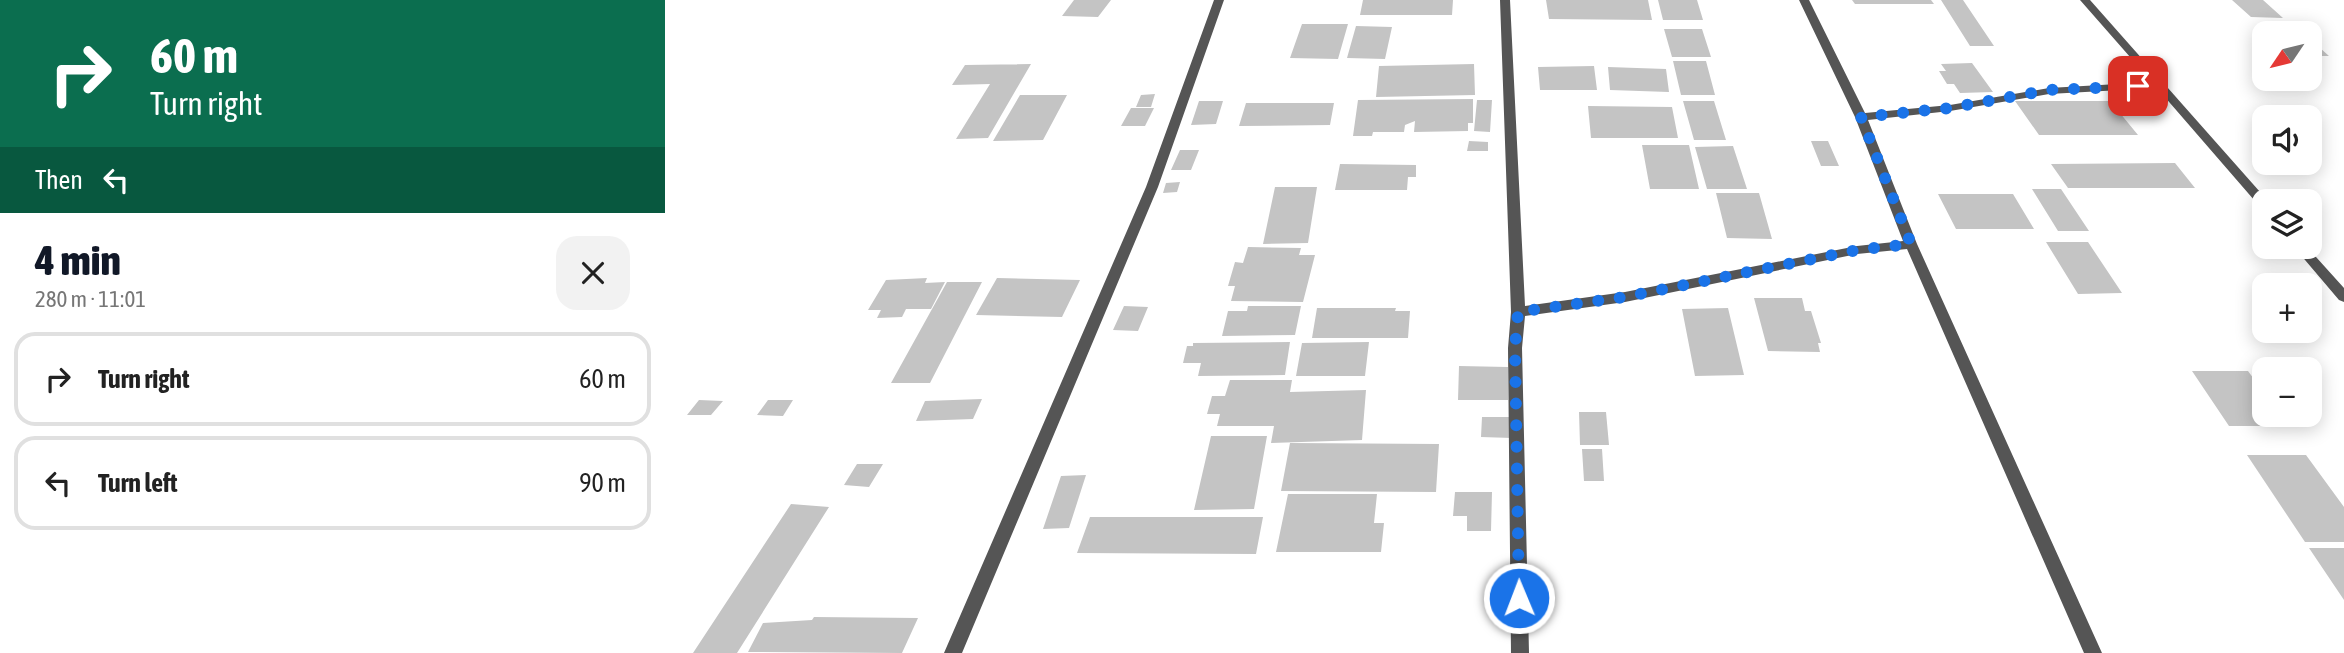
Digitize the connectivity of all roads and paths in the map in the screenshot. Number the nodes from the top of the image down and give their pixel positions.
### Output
1 (1219, 0) edge
2 (1505, 0) edge
3 (1804, 0) edge
4 (2085, 0) edge
5 (2162, 86) junction
6 (1861, 117) junction
7 (2252, 190) edge
8 (1911, 244) junction
9 (2311, 259) edge
10 (2344, 297) edge
11 (1518, 312) junction
12 (953, 653) edge
13 (1520, 653) edge
14 (2093, 653) edge

1 - 12 street
2 - 11 street
3 - 6 street
4 - 5 street
5 - 6 street
5 - 7 street
6 - 8 street
8 - 11 street
8 - 14 street
9 - 10 street
11 - 13 street

